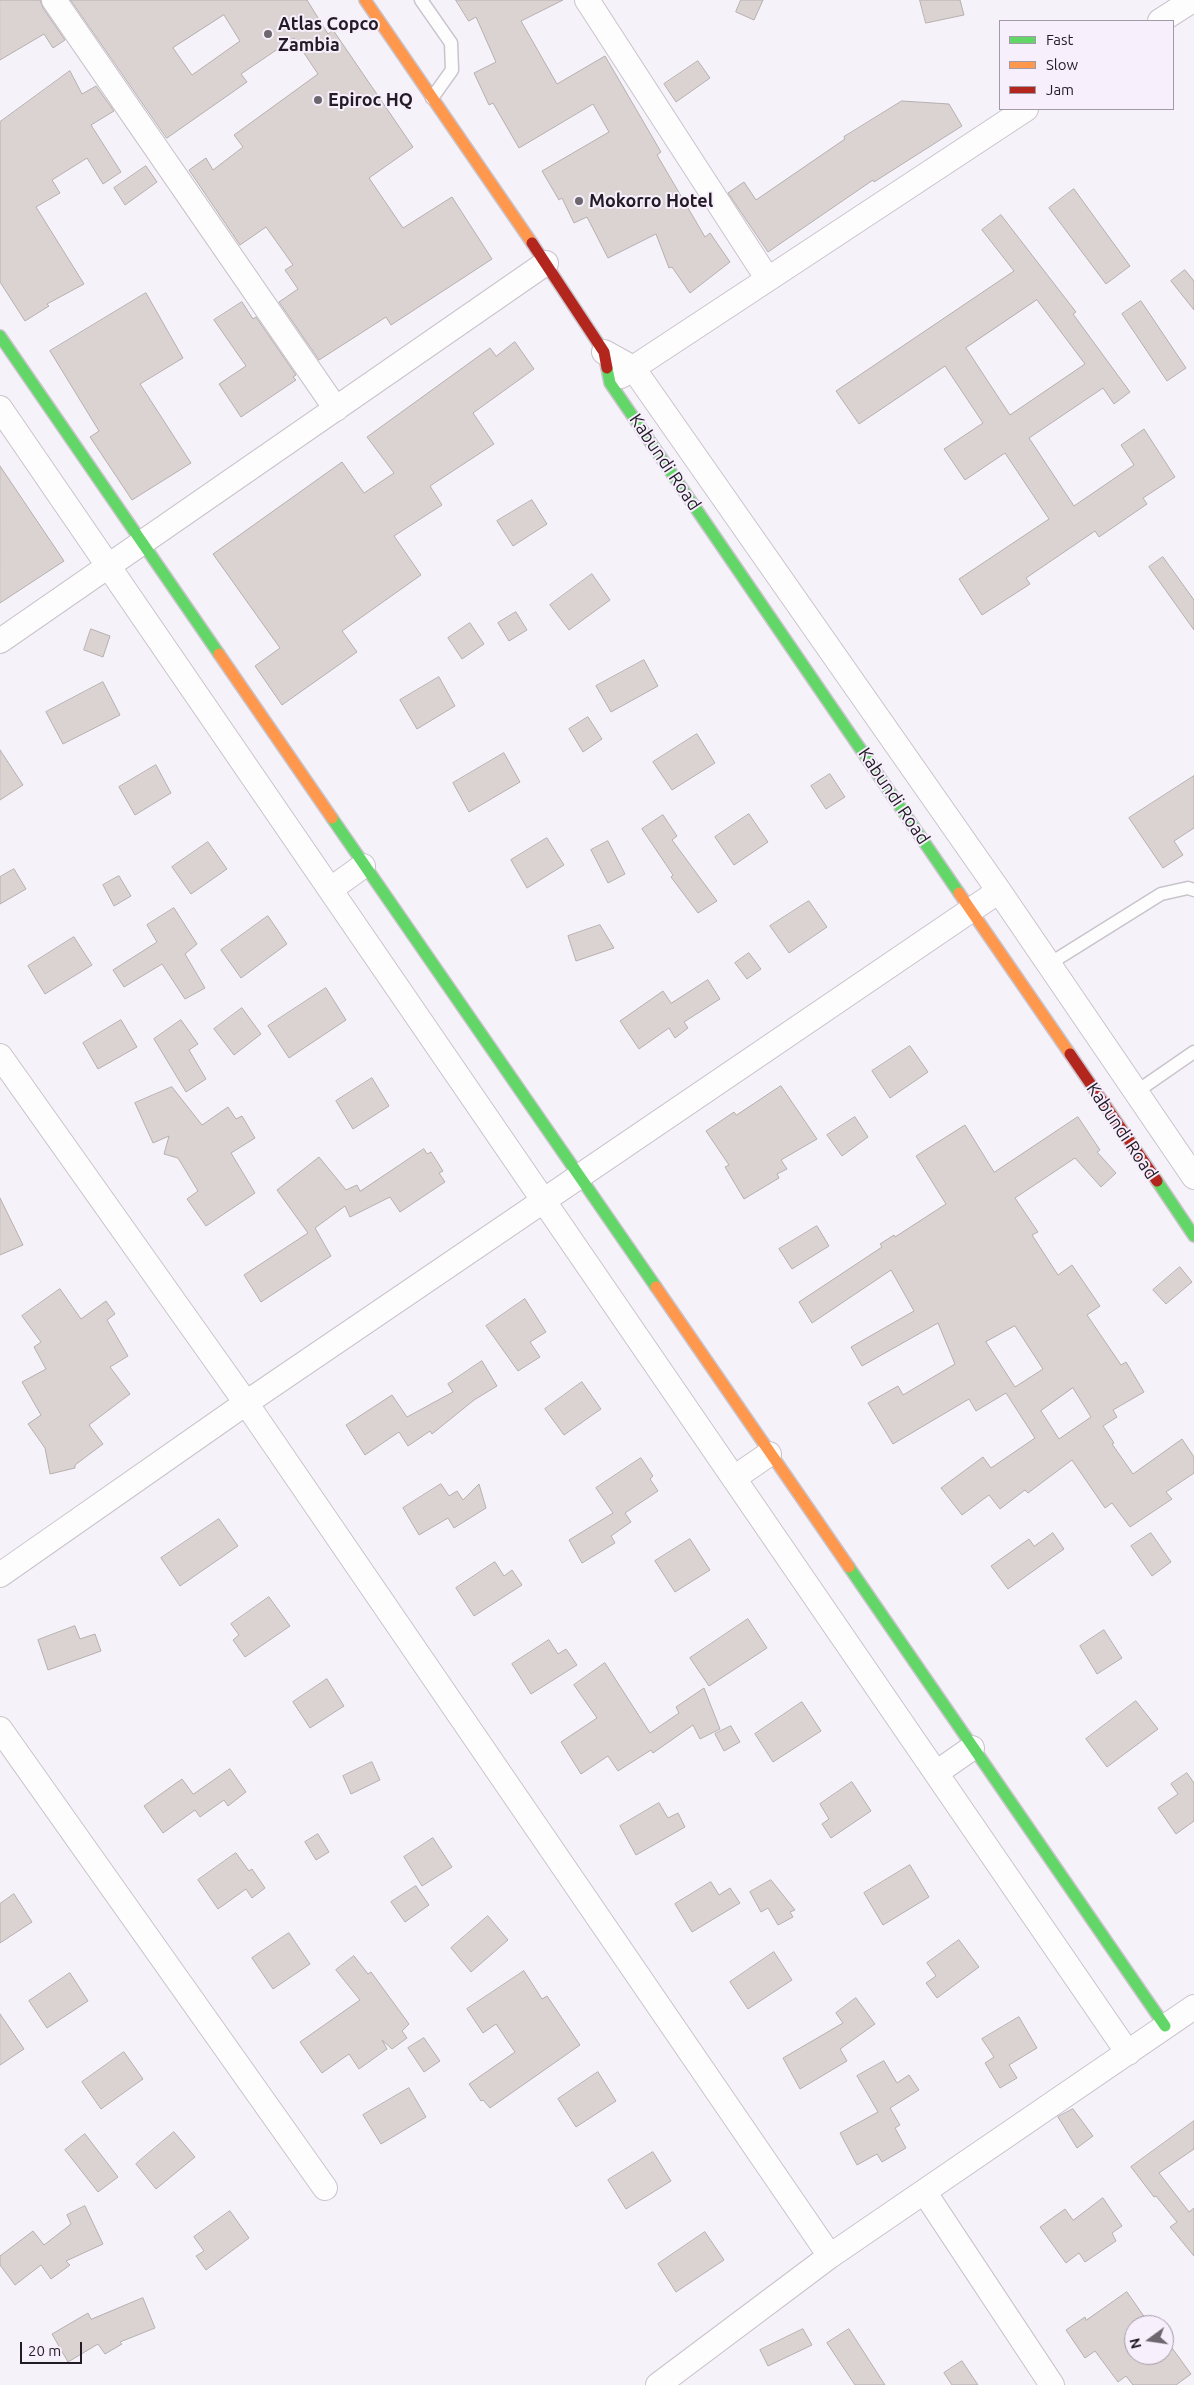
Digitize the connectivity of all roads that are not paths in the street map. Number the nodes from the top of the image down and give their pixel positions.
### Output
1 (54, 0) edge
2 (365, 0) edge
3 (421, 0) edge
4 (587, 0) edge
5 (1193, 0) edge
6 (1162, 20) edge
7 (432, 98) junction
8 (1024, 110) edge
9 (546, 263) junction
10 (767, 278) junction
11 (0, 336) edge
12 (604, 352) junction
13 (633, 368) junction
14 (610, 382) junction
15 (0, 408) edge
16 (336, 409) junction
17 (140, 542) junction
18 (109, 564) junction
19 (0, 641) edge
20 (363, 866) junction
21 (330, 889) junction
22 (1194, 890) edge
23 (999, 891) junction
24 (972, 910) junction
25 (1049, 964) junction
26 (1194, 1052) edge
27 (0, 1056) edge
28 (1136, 1092) junction
29 (1191, 1172) edge
30 (578, 1177) junction
31 (1159, 1186) junction
32 (544, 1201) junction
33 (1194, 1236) edge
34 (246, 1403) junction
35 (769, 1454) junction
36 (734, 1478) junction
37 (0, 1575) edge
38 (0, 1729) edge
39 (972, 1748) junction
40 (936, 1773) junction
41 (1194, 2007) edge
42 (1165, 2026) junction
43 (1128, 2053) junction
44 (325, 2188) dead end
45 (925, 2193) junction
46 (830, 2256) junction
47 (658, 2385) edge
48 (1052, 2385) edge

1 - 16 street
2 - 7 street, Kabundi Road
3 - 7 lane
4 - 10 street
5 - 6 street
7 - 9 street, Kabundi Road
8 - 10 street
9 - 12 street, Kabundi Road
9 - 16 street
10 - 13 street
11 - 17 street
12 - 13 street, Kabundi Road
12 - 14 street, Kabundi Road
13 - 14 street
13 - 23 street, Kabundi Road
14 - 24 street, Kabundi Road
15 - 18 street
16 - 17 street
17 - 18 street
17 - 20 street
18 - 19 street
18 - 21 street
20 - 21 street
20 - 30 street
21 - 32 street
22 - 25 lane
23 - 24 street
23 - 25 street, Kabundi Road
24 - 30 street
24 - 31 street, Kabundi Road
25 - 28 street, Kabundi Road
26 - 28 lane
27 - 34 street
28 - 29 street, Kabundi Road
29 - 31 street
30 - 32 street
30 - 35 street
31 - 33 street, Kabundi Road
32 - 34 street
32 - 36 street
34 - 37 street
34 - 46 street
35 - 36 street
35 - 39 street
36 - 40 street
38 - 44 street
39 - 40 street
39 - 42 street
40 - 43 street
41 - 42 street
42 - 43 street
43 - 45 street
45 - 46 street
45 - 48 street
46 - 47 street

